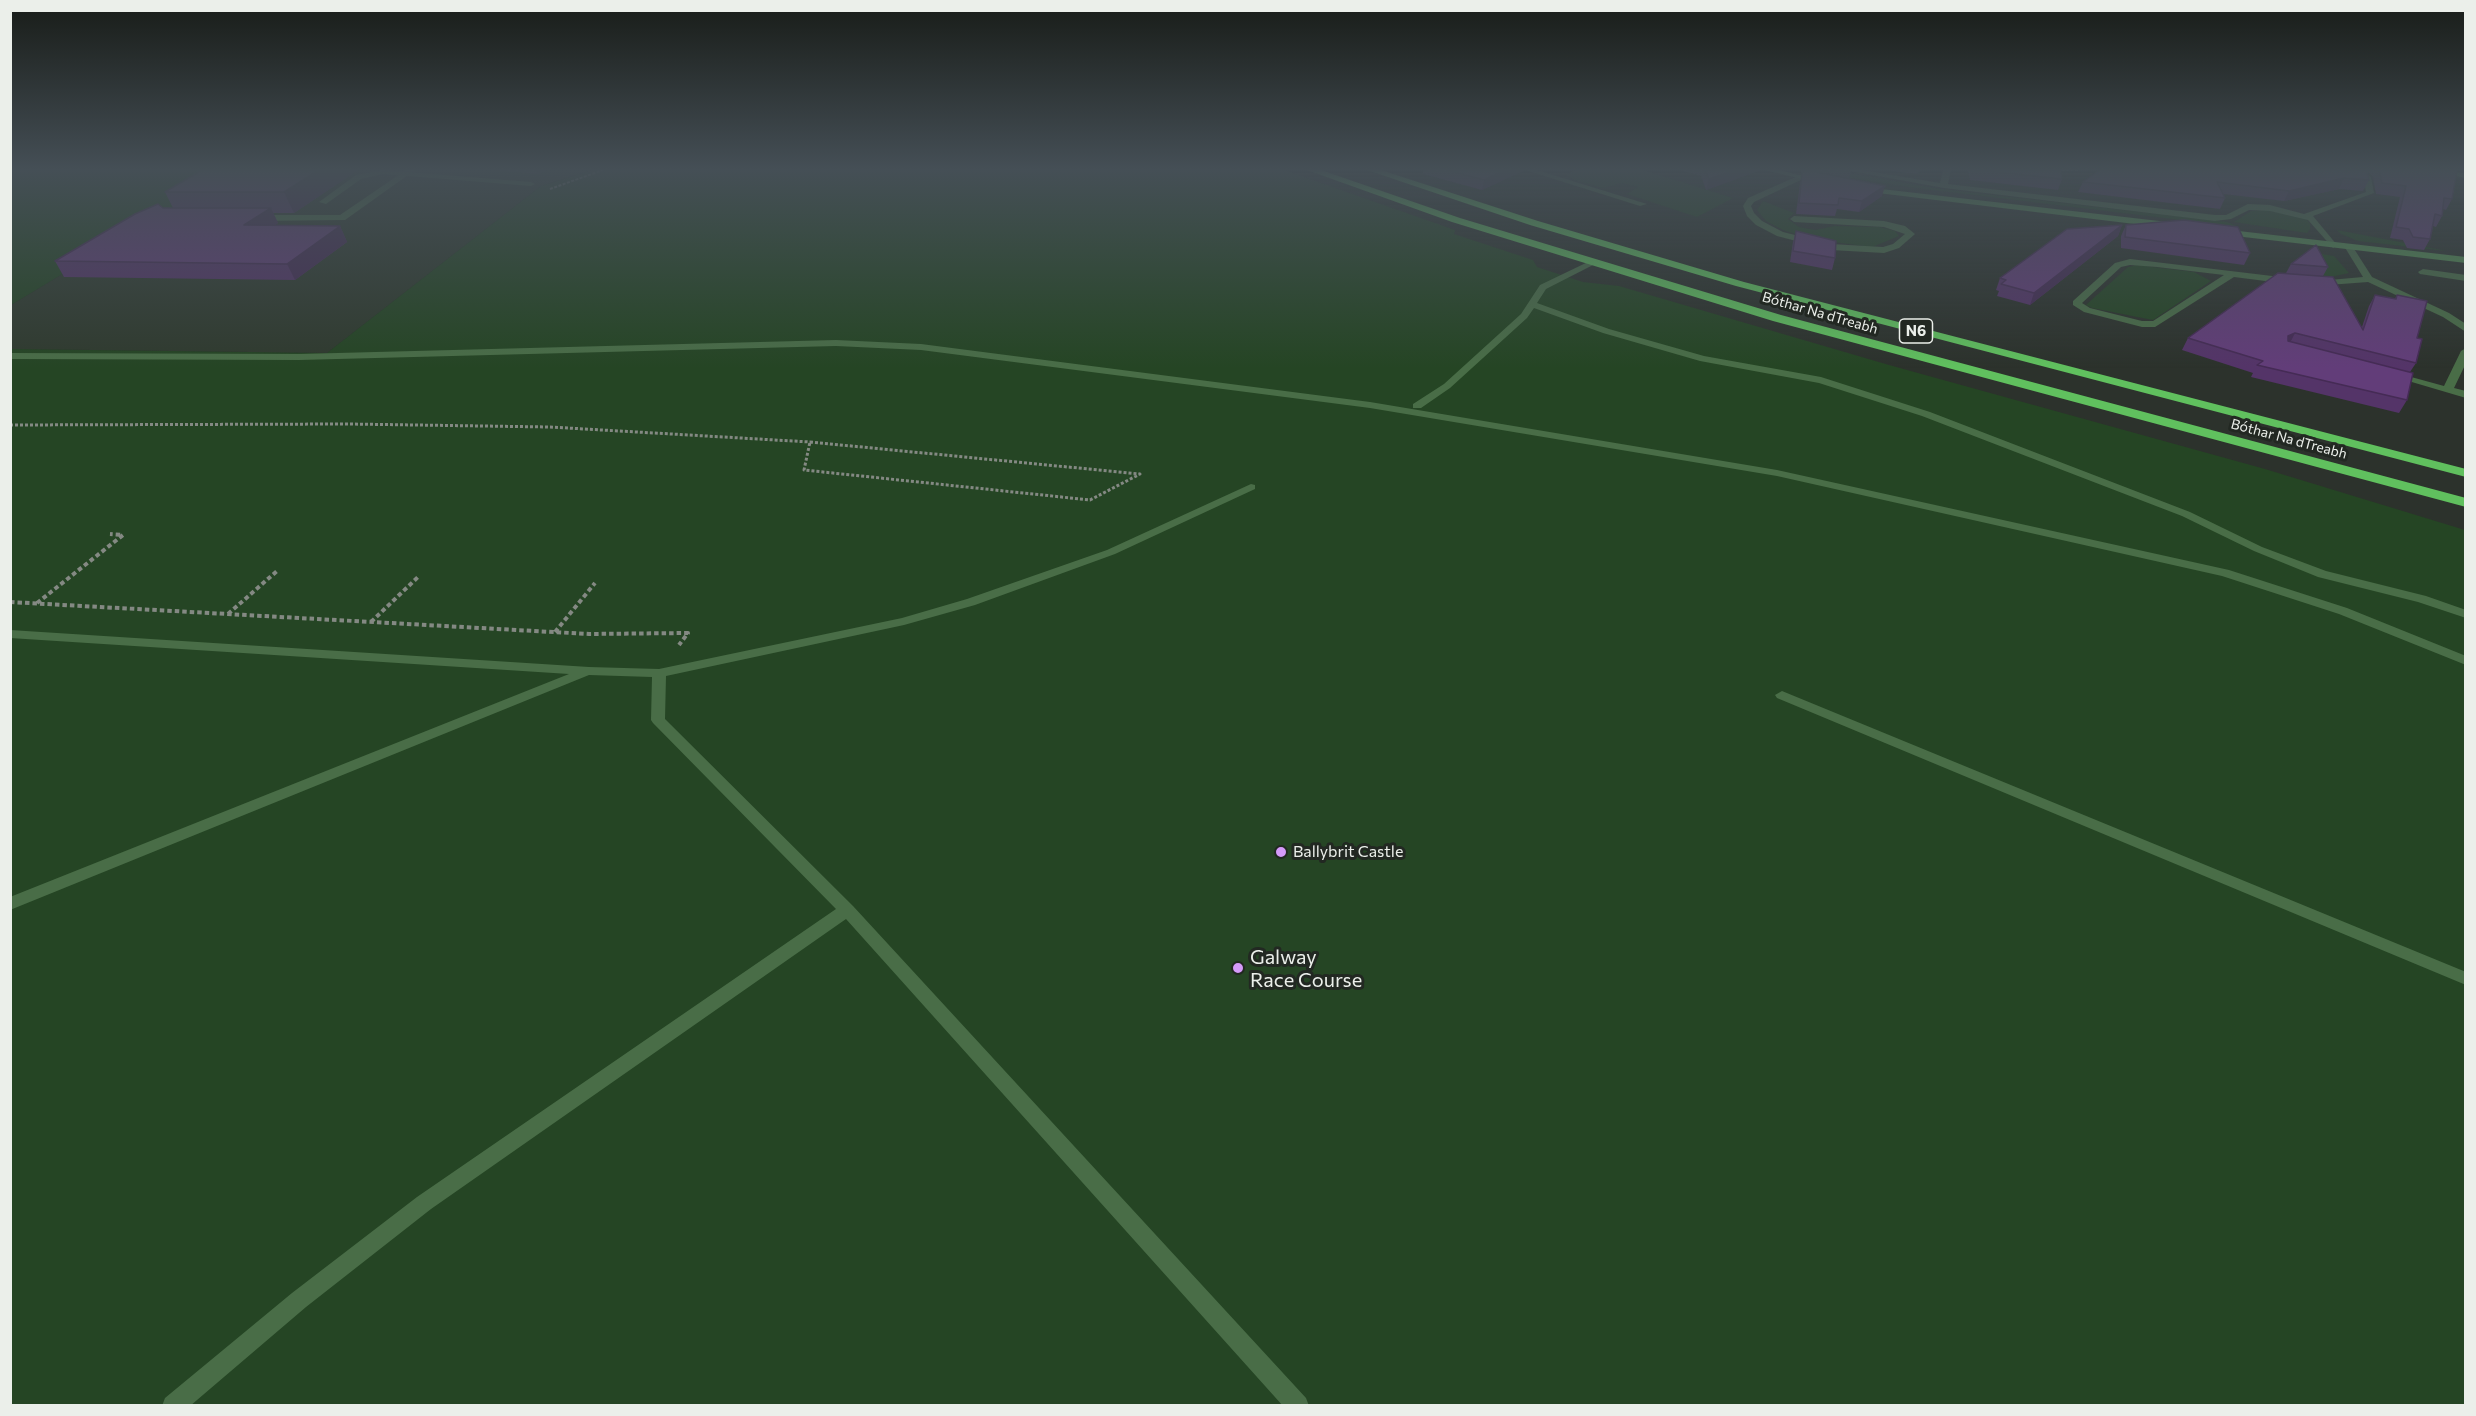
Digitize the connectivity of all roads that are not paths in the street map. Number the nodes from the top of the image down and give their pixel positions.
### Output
1 (1507, 236) edge
2 (1577, 236) edge
3 (1788, 236) edge
4 (1909, 236) edge
5 (2262, 236) edge
6 (2327, 236) edge
7 (2333, 244) junction
8 (2348, 246) junction
9 (2466, 260) edge
10 (1590, 262) junction
11 (2423, 272) dead end
12 (2232, 274) junction
13 (2466, 278) edge
14 (2369, 279) junction
15 (1532, 304) junction
16 (2466, 328) edge
17 (2466, 351) edge
18 (10, 356) edge
19 (2380, 372) edge
20 (2448, 389) junction
21 (2466, 395) edge
22 (1417, 406) dead end
23 (2241, 443) junction
24 (2466, 473) edge
25 (1251, 487) dead end
26 (2466, 503) edge
27 (2466, 515) edge
28 (2466, 614) edge
29 (10, 634) edge
30 (2466, 662) edge
31 (589, 671) junction
32 (659, 673) junction
33 (1782, 695) dead end
34 (10, 904) edge
35 (847, 910) junction
36 (2466, 979) edge
37 (173, 1406) edge
38 (1298, 1406) edge

1 - 10 highway, Bóthar Na dTreabh / N6
2 - 24 highway, Bóthar Na dTreabh / N6
3 - 4 street
5 - 7 main road
6 - 7 street
7 - 8 main road
8 - 9 main road
8 - 14 street
10 - 15 lane
10 - 23 highway, Bóthar Na dTreabh / N6
11 - 13 street
12 - 12 street
12 - 14 street
14 - 16 street
15 - 22 lane
15 - 28 lane
17 - 20 street
18 - 30 lane
19 - 20 street
20 - 21 street
23 - 26 highway, Bóthar Na dTreabh / N6
23 - 27 highway
25 - 32 lane
29 - 31 lane
31 - 32 lane
31 - 34 lane
32 - 35 lane
33 - 36 lane
35 - 37 lane
35 - 38 lane

